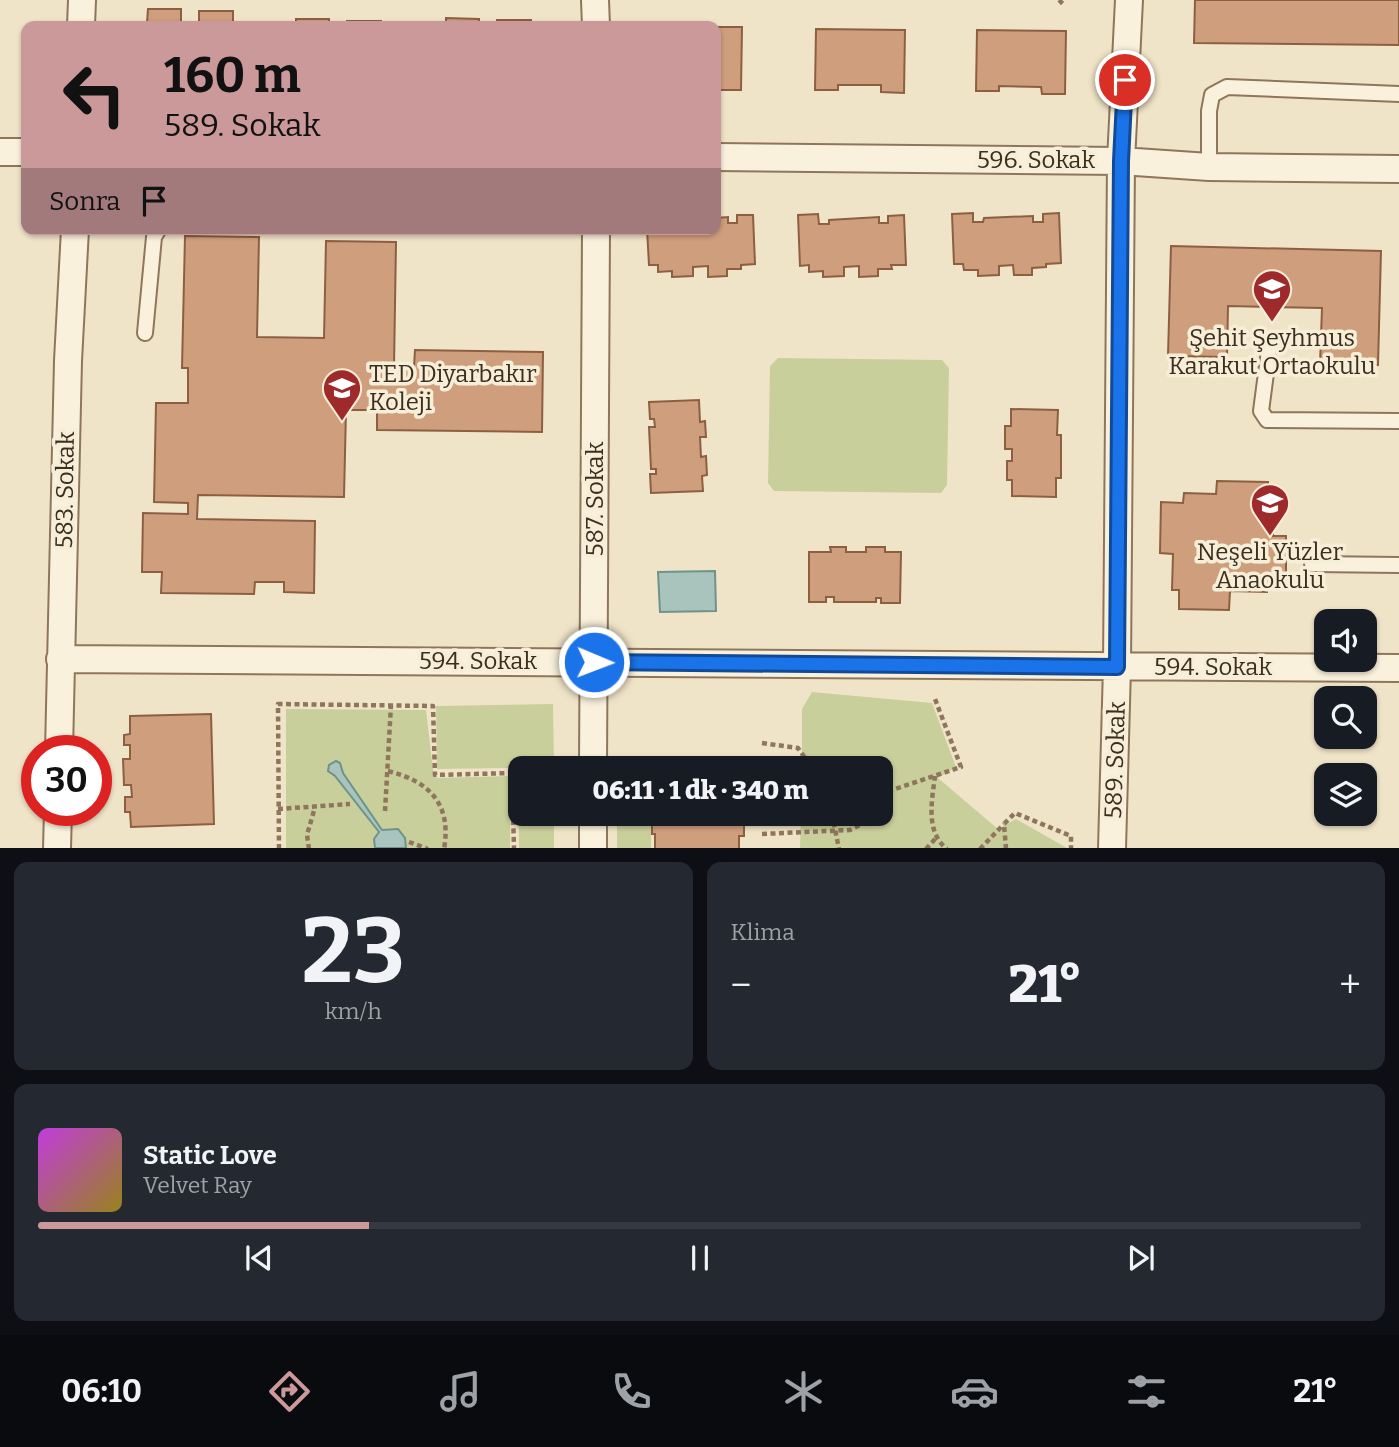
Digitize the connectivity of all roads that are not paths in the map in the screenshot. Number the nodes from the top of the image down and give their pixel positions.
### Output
1 (82, 0) edge
2 (595, 0) edge
3 (1129, 0) edge
4 (81, 21) edge
5 (596, 21) edge
6 (1399, 93) edge
7 (0, 152) edge
8 (21, 152) edge
9 (721, 157) edge
10 (1121, 161) junction
11 (1209, 167) junction
12 (1399, 169) edge
13 (75, 235) edge
14 (155, 235) edge
15 (596, 235) edge
16 (145, 333) dead end
17 (1270, 343) dead end
18 (1399, 421) edge
19 (1312, 565) dead end
20 (1399, 565) edge
21 (60, 660) junction
22 (594, 662) junction
23 (1117, 667) junction
24 (1399, 668) edge
25 (59, 735) edge
26 (593, 756) edge
27 (58, 826) edge
28 (593, 826) edge
29 (57, 848) edge
30 (593, 848) edge
31 (1112, 848) edge

1 - 4 street
2 - 5 street
3 - 10 street, 589. Sokak
6 - 11 lane
7 - 8 street
9 - 10 street, 596. Sokak
10 - 11 street, 596. Sokak
10 - 23 street, 589. Sokak
11 - 12 street, 596. Sokak
13 - 21 street, 583. Sokak
14 - 16 lane
15 - 22 street, 587. Sokak
17 - 18 lane
19 - 20 lane
21 - 22 street, 594. Sokak
21 - 25 street, 583. Sokak
22 - 23 street, 594. Sokak
22 - 26 street, 587. Sokak
23 - 24 street, 594. Sokak
23 - 31 street, 589. Sokak
27 - 29 street
28 - 30 street

